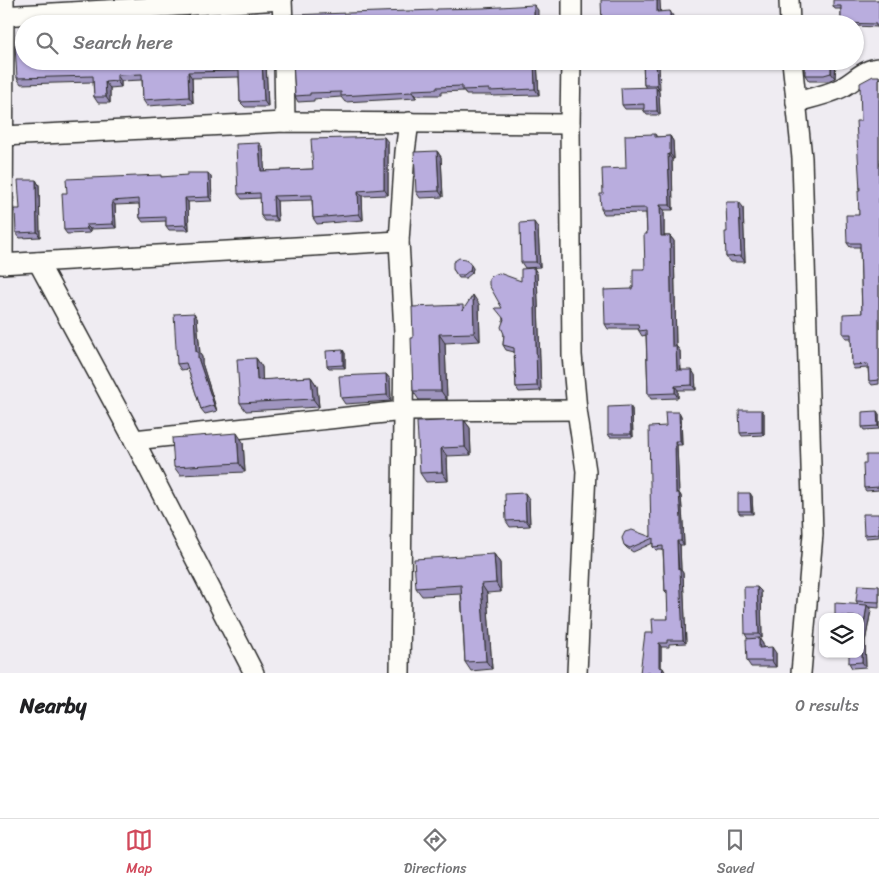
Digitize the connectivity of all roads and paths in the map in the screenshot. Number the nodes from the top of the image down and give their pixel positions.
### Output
1 (282, 0) edge
2 (572, 0) edge
3 (789, 0) edge
4 (2, 11) edge
5 (283, 15) edge
6 (572, 15) edge
7 (790, 15) edge
8 (879, 68) edge
9 (284, 70) edge
10 (571, 70) edge
11 (793, 70) edge
12 (796, 102) junction
13 (285, 122) junction
14 (409, 122) junction
15 (570, 124) junction
16 (3, 136) junction
17 (399, 241) junction
18 (38, 262) junction
19 (2, 264) edge
20 (577, 410) junction
21 (403, 411) junction
22 (134, 440) junction
23 (254, 673) edge
24 (400, 673) edge
25 (577, 673) edge
26 (801, 673) edge

1 - 4 street
1 - 5 street
2 - 6 street
3 - 7 street
4 - 16 street
8 - 12 street
9 - 13 street
10 - 15 street
11 - 12 street
12 - 26 street
13 - 14 street
13 - 16 street
14 - 15 street
14 - 17 street
15 - 20 street
16 - 19 street
17 - 18 street
17 - 21 street
18 - 19 street
18 - 22 street
20 - 21 street
20 - 25 street
21 - 22 street
21 - 24 street
22 - 23 street

